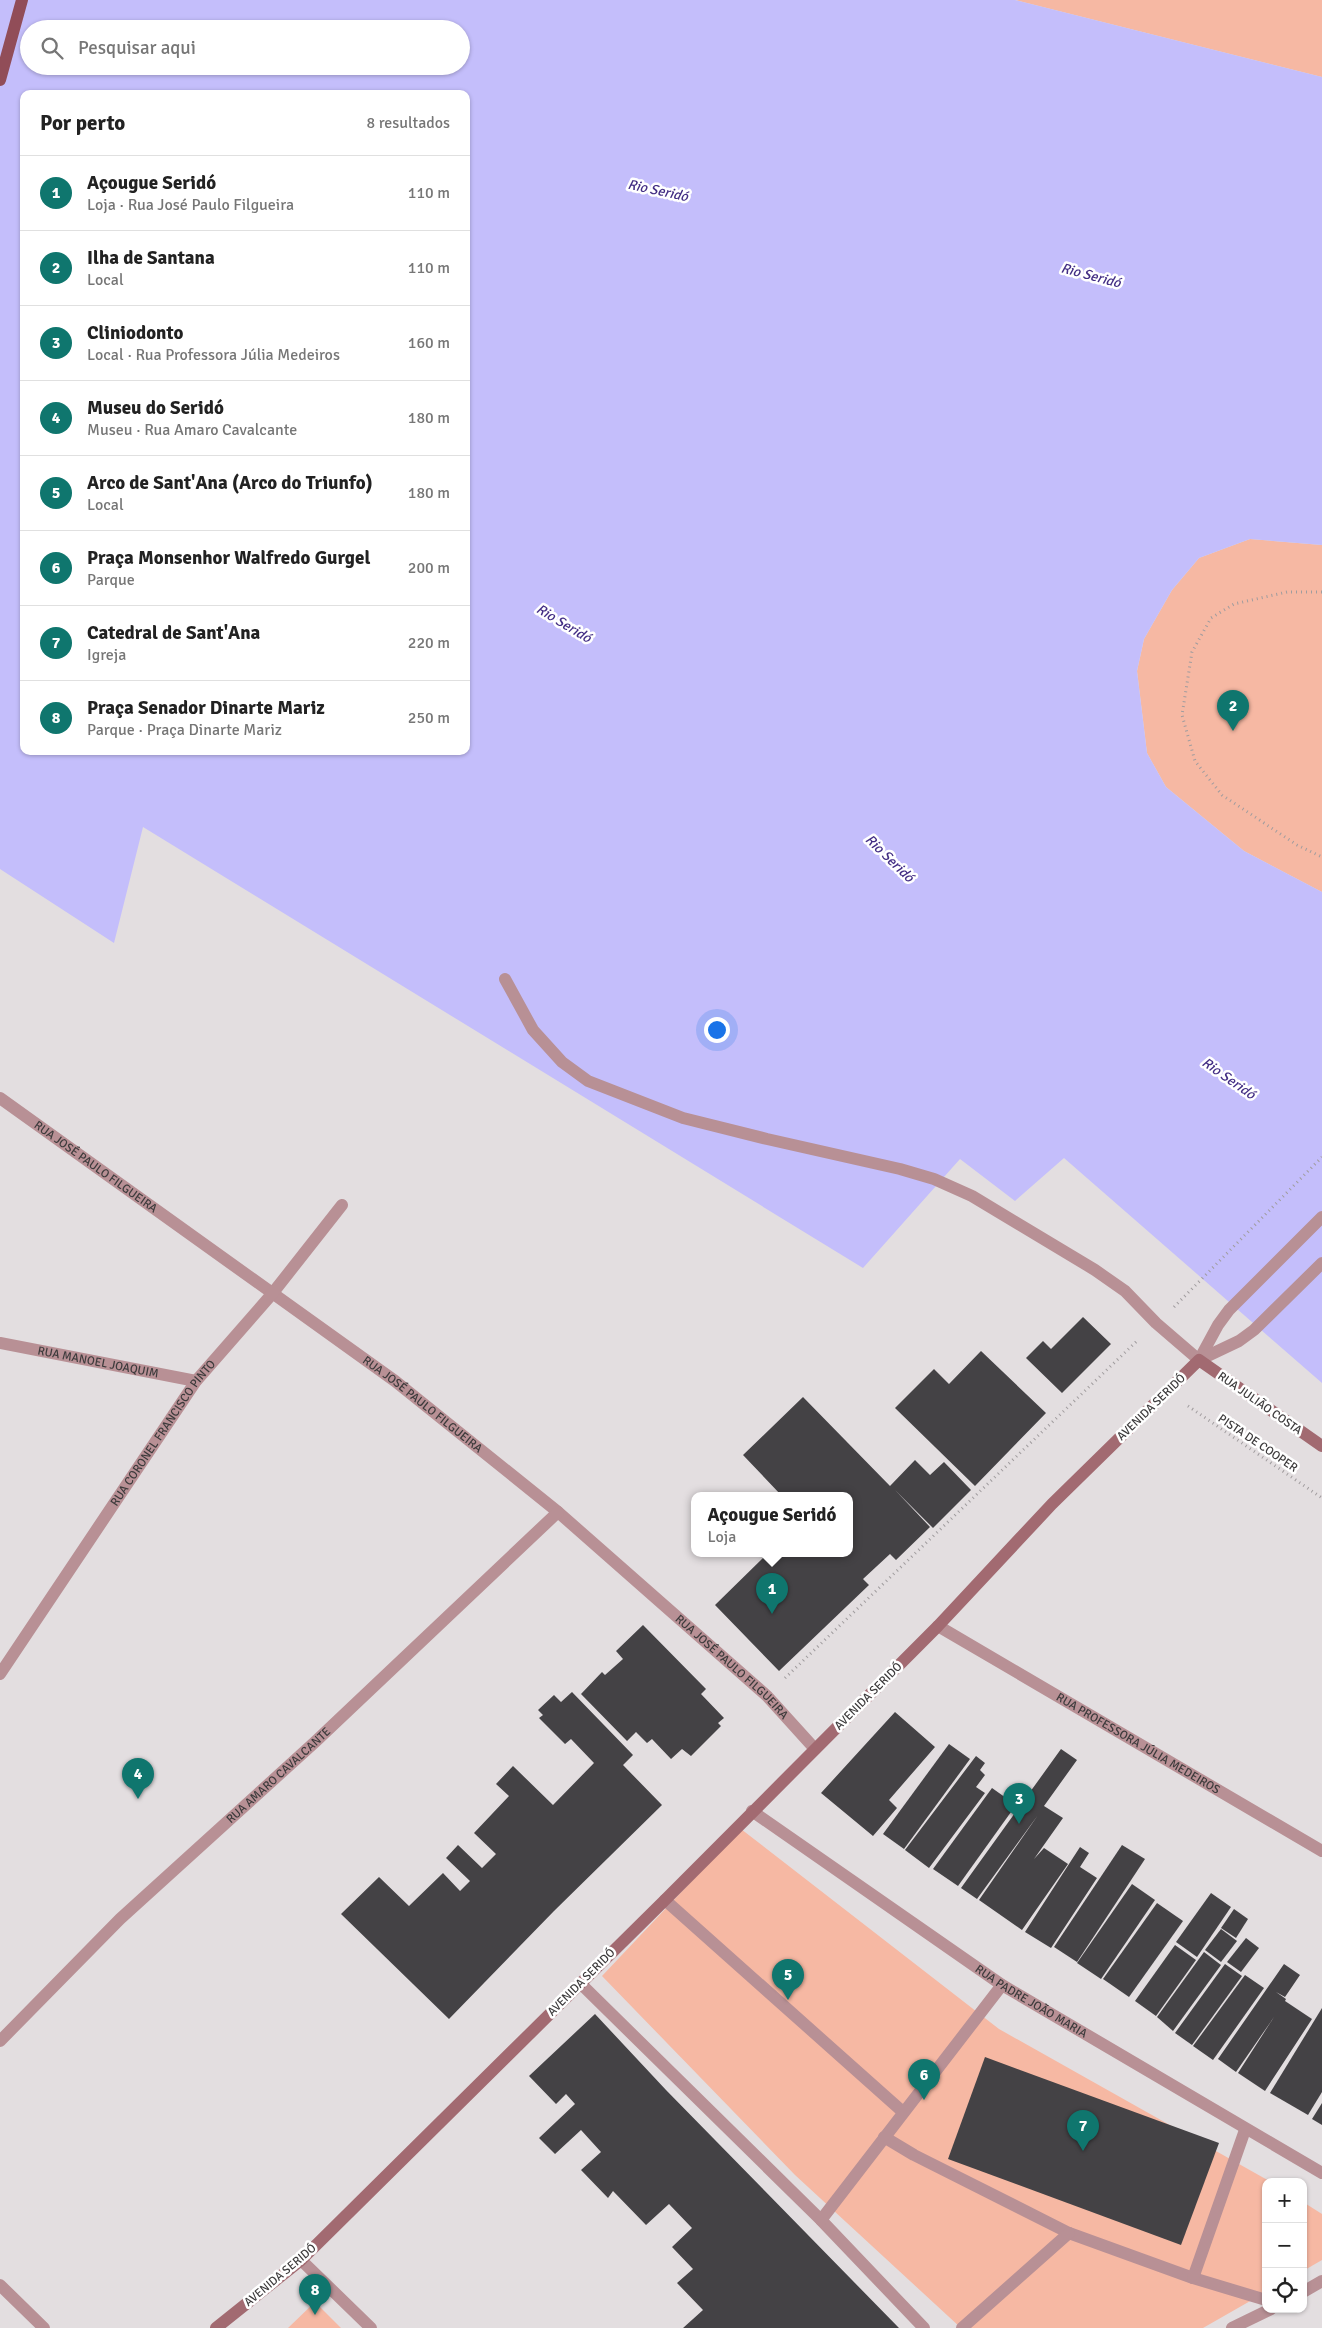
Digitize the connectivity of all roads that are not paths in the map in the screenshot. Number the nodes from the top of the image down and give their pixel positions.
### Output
1 (22, 0) edge
2 (0, 80) edge
3 (505, 979) dead end
4 (0, 1098) edge
5 (342, 1205) dead end
6 (1322, 1217) edge
7 (1322, 1262) edge
8 (272, 1294) junction
9 (0, 1343) edge
10 (1199, 1360) junction
11 (196, 1381) junction
12 (1322, 1446) edge
13 (558, 1512) junction
14 (938, 1626) junction
15 (0, 1674) edge
16 (815, 1748) junction
17 (752, 1811) junction
18 (1322, 1851) edge
19 (665, 1900) junction
20 (580, 1983) junction
21 (1002, 1985) junction
22 (0, 2041) edge
23 (903, 2112) junction
24 (1245, 2130) junction
25 (884, 2137) junction
26 (1322, 2173) edge
27 (821, 2220) junction
28 (1069, 2233) junction
29 (301, 2260) junction
30 (1193, 2278) junction
31 (1322, 2281) edge
32 (0, 2285) edge
33 (1307, 2290) edge
34 (1262, 2299) edge
35 (1263, 2313) edge
36 (44, 2328) edge
37 (216, 2328) edge
38 (371, 2328) edge
39 (924, 2328) edge
40 (962, 2328) edge
41 (1232, 2328) edge

1 - 2 main road
3 - 10 street
4 - 8 street, RUA JOSÉ PAULO FILGUEIRA
5 - 8 street, RUA CORONEL FRANCISCO PINTO
6 - 10 street, AVENIDA SERIDÓ
7 - 10 street, AVENIDA SERIDÓ
8 - 11 street, RUA CORONEL FRANCISCO PINTO
8 - 13 street, RUA JOSÉ PAULO FILGUEIRA
9 - 11 street, RUA MANOEL JOAQUIM
10 - 12 main road, RUA JULIÃO COSTA
10 - 14 main road, AVENIDA SERIDÓ
11 - 15 street, RUA CORONEL FRANCISCO PINTO
13 - 16 street, RUA JOSÉ PAULO FILGUEIRA
13 - 22 street, RUA AMARO CAVALCANTE
14 - 16 main road, AVENIDA SERIDÓ
14 - 18 street, RUA PROFESSORA JÚLIA MEDEIROS
16 - 17 main road, AVENIDA SERIDÓ
17 - 19 main road, AVENIDA SERIDÓ
17 - 21 street, RUA PADRE JOÃO MARIA
19 - 20 main road, AVENIDA SERIDÓ
19 - 23 street
20 - 27 street
20 - 29 main road, AVENIDA SERIDÓ
21 - 23 street
21 - 24 street, RUA PADRE JOÃO MARIA
23 - 25 street
24 - 26 street, RUA PADRE JOÃO MARIA
24 - 30 street
25 - 27 street
25 - 28 street
27 - 39 street
28 - 30 street
28 - 40 street
29 - 37 main road, AVENIDA SERIDÓ
29 - 38 street
30 - 34 street
31 - 33 street
32 - 36 street
35 - 41 street

